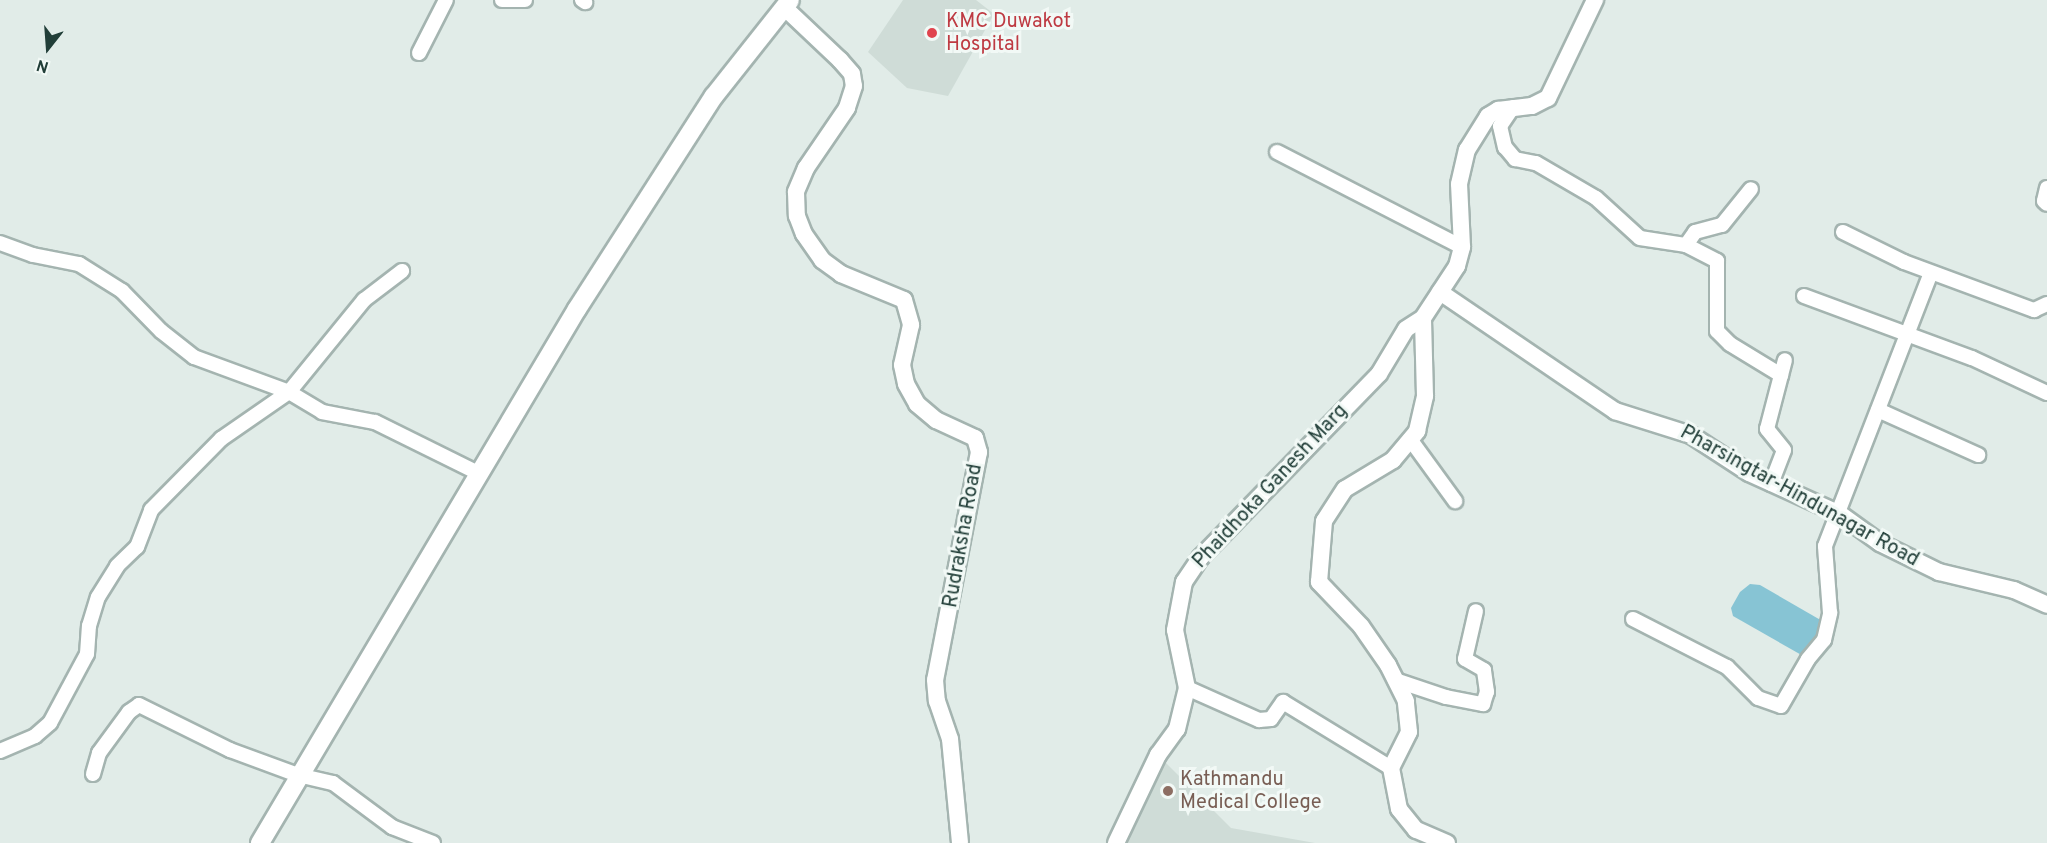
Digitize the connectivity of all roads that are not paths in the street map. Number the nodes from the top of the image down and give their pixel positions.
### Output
1 (446, 0) edge
2 (502, 0) edge
3 (525, 0) edge
4 (1595, 0) edge
5 (784, 2) edge
6 (419, 53) dead end
7 (1513, 107) junction
8 (1277, 152) dead end
9 (2047, 188) edge
10 (1751, 189) dead end
11 (2047, 204) edge
12 (1843, 232) dead end
13 (0, 243) edge
14 (1686, 246) junction
15 (1462, 247) junction
16 (402, 271) dead end
17 (1931, 273) junction
18 (1440, 292) junction
19 (1804, 296) dead end
20 (2047, 304) edge
21 (1423, 318) junction
22 (1908, 336) junction
23 (1785, 360) dead end
24 (1781, 375) junction
25 (290, 392) junction
26 (2047, 393) edge
27 (1878, 410) junction
28 (1410, 439) junction
29 (1977, 455) dead end
30 (480, 474) junction
31 (1771, 484) junction
32 (1455, 501) dead end
33 (1840, 514) junction
34 (2047, 605) edge
35 (1476, 611) dead end
36 (1633, 620) dead end
37 (1395, 680) junction
38 (1187, 688) junction
39 (0, 751) edge
40 (1391, 768) junction
41 (93, 774) dead end
42 (298, 775) junction
43 (260, 843) edge
44 (433, 843) edge
45 (960, 843) edge
46 (1116, 843) edge
47 (1447, 843) edge

1 - 6 street
2 - 3 street
4 - 7 street
5 - 30 main road
5 - 45 street, Rudraksha Road
7 - 14 street
7 - 15 street
8 - 15 street
9 - 11 street
10 - 14 street
12 - 17 street
13 - 25 street
14 - 24 street
15 - 18 street
16 - 25 street
17 - 20 street
17 - 22 street
18 - 21 street, Phaidhoka Ganesh Marg
18 - 31 street, Pharsingtar-Hindunagar Road
19 - 22 street
21 - 28 street
21 - 38 street, Phaidhoka Ganesh Marg
22 - 26 street
22 - 27 street
23 - 24 street
24 - 31 street
25 - 30 street
25 - 39 street
27 - 29 street
27 - 33 street
28 - 32 street
28 - 37 street
30 - 42 main road
31 - 33 street, Pharsingtar-Hindunagar Road
33 - 34 street, Pharsingtar-Hindunagar Road
33 - 36 street
35 - 37 street
37 - 40 street
38 - 40 street
38 - 46 street, Phaidhoka Ganesh Marg
40 - 47 street
41 - 42 street
42 - 43 main road
42 - 44 street

